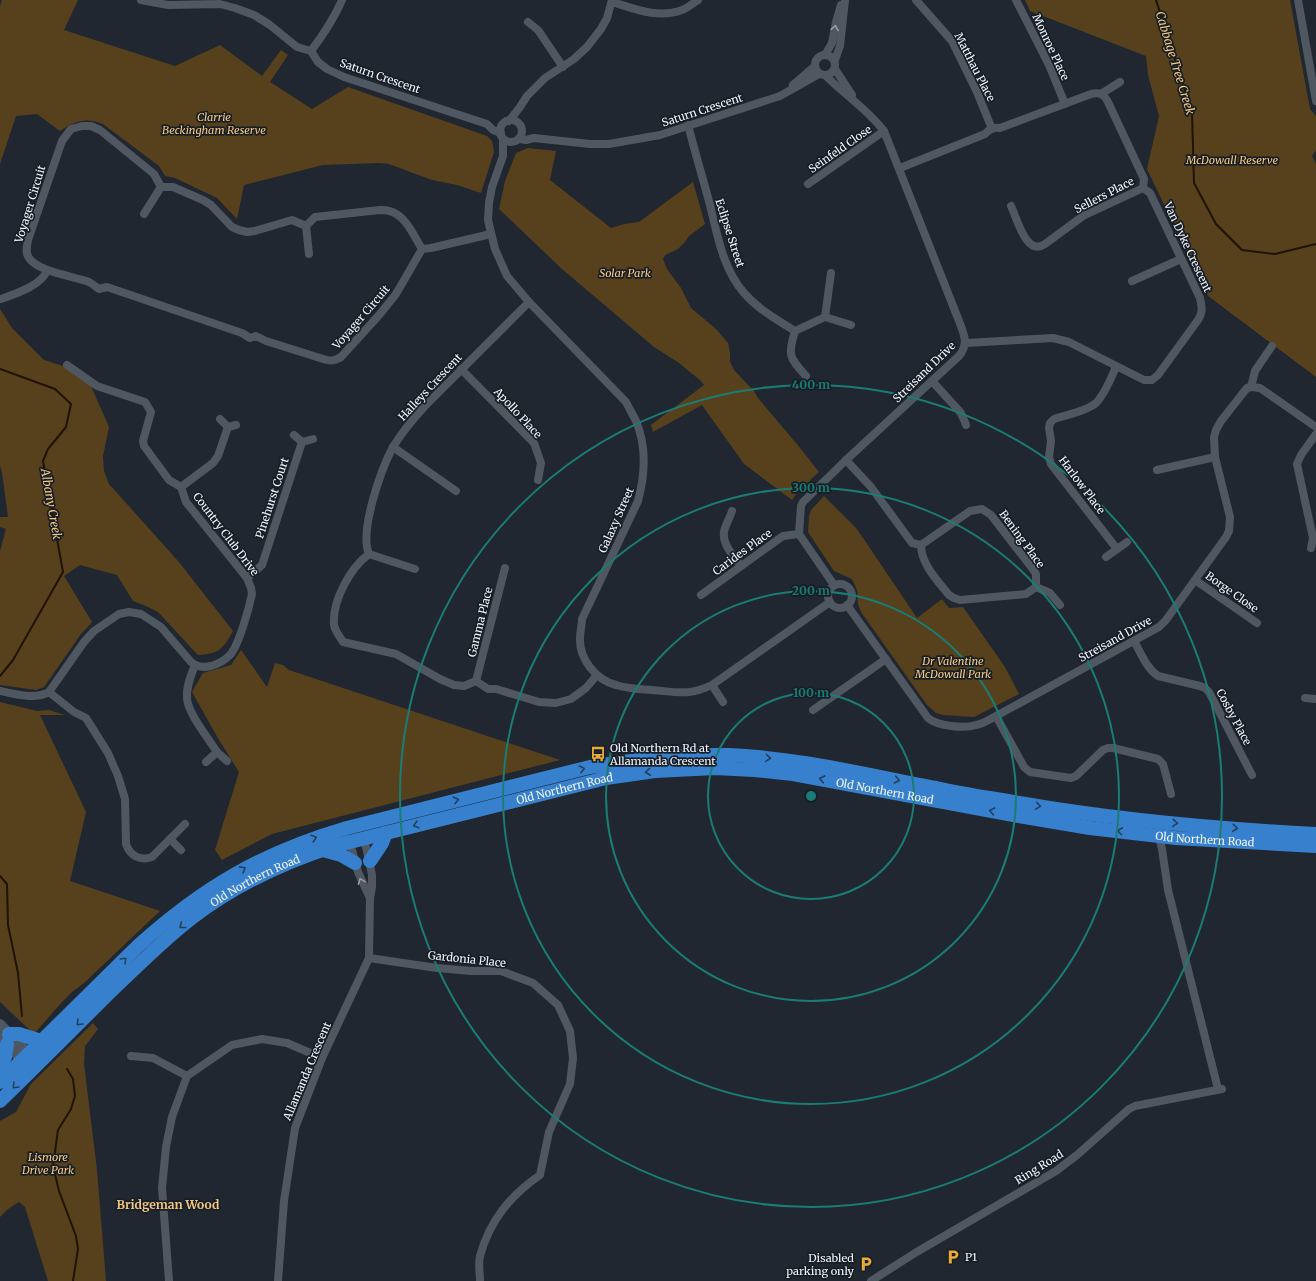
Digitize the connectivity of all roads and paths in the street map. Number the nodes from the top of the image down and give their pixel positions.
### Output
1 (141, 0) edge
2 (342, 0) edge
3 (698, 0) edge
4 (844, 0) edge
5 (916, 0) edge
6 (1016, 0) edge
7 (1298, 0) edge
8 (612, 1) edge
9 (210, 2) edge
10 (528, 22) dead end
11 (312, 51) junction
12 (825, 55) junction
13 (835, 64) junction
14 (563, 66) junction
15 (820, 72) junction
16 (1120, 82) dead end
17 (1101, 94) junction
18 (856, 101) junction
19 (1316, 101) edge
20 (1065, 104) junction
21 (520, 107) junction
22 (506, 123) junction
23 (487, 124) junction
24 (688, 126) junction
25 (521, 127) junction
26 (992, 129) junction
27 (884, 131) junction
28 (502, 136) junction
29 (534, 138) junction
30 (516, 140) junction
31 (503, 156) junction
32 (900, 168) junction
33 (808, 184) dead end
34 (161, 187) junction
35 (1143, 188) junction
36 (1011, 206) dead end
37 (144, 214) dead end
38 (306, 226) junction
39 (491, 234) junction
40 (422, 249) junction
41 (309, 254) dead end
42 (1181, 259) junction
43 (47, 270) junction
44 (831, 273) dead end
45 (1132, 281) dead end
46 (1, 299) edge
47 (529, 302) junction
48 (825, 317) junction
49 (851, 325) dead end
50 (795, 331) junction
51 (966, 343) junction
52 (1272, 346) dead end
53 (67, 365) dead end
54 (1116, 367) junction
55 (461, 369) junction
56 (806, 376) dead end
57 (932, 381) junction
58 (1251, 387) junction
59 (220, 419) dead end
60 (966, 425) dead end
61 (1316, 428) edge
62 (1316, 434) edge
63 (294, 435) dead end
64 (313, 439) dead end
65 (302, 442) junction
66 (393, 447) junction
67 (1215, 457) junction
68 (846, 460) junction
69 (1157, 470) dead end
70 (538, 480) dead end
71 (180, 487) junction
72 (456, 491) dead end
73 (732, 511) dead end
74 (799, 534) junction
75 (1127, 542) dead end
76 (921, 545) junction
77 (1312, 548) dead end
78 (1117, 549) junction
79 (369, 554) junction
80 (1106, 557) dead end
81 (741, 566) junction
82 (505, 568) dead end
83 (415, 569) dead end
84 (247, 578) junction
85 (1195, 580) junction
86 (834, 585) junction
87 (1036, 586) junction
88 (701, 595) dead end
89 (830, 602) junction
90 (848, 605) junction
91 (1060, 605) dead end
92 (1257, 623) dead end
93 (1134, 641) junction
94 (886, 659) junction
95 (195, 665) junction
96 (597, 675) junction
97 (476, 681) junction
98 (712, 685) junction
99 (0, 691) edge
100 (49, 692) junction
101 (1305, 698) dead end
102 (1316, 699) edge
103 (724, 702) dead end
104 (813, 710) dead end
105 (996, 716) junction
106 (217, 752) junction
107 (206, 762) dead end
108 (227, 762) dead end
109 (1252, 775) dead end
110 (1171, 794) dead end
111 (1155, 821) junction
112 (185, 824) dead end
113 (353, 826) junction
114 (386, 833) junction
115 (1316, 834) edge
116 (1159, 836) junction
117 (170, 839) junction
118 (364, 839) junction
119 (350, 842) junction
120 (1316, 846) edge
121 (181, 850) dead end
122 (323, 850) junction
123 (370, 861) junction
124 (355, 862) junction
125 (370, 898) junction
126 (369, 958) junction
127 (4, 1035) edge
128 (41, 1041) junction
129 (131, 1056) dead end
130 (322, 1058) junction
131 (30, 1062) junction
132 (0, 1068) edge
133 (187, 1076) junction
134 (0, 1082) edge
135 (0, 1101) edge
136 (169, 1281) edge
137 (278, 1281) edge
138 (480, 1281) edge
139 (871, 1281) edge

1 - 9 street
2 - 11 street
3 - 8 street
12 -> 4 street
4 - 13 street
5 - 26 street, Matthau Place
6 - 20 street, Monroe Place
7 - 19 street
8 - 14 street
9 - 11 street
10 - 14 street
11 - 23 street, Saturn Crescent
12 - 13 street
12 - 15 street
13 - 15 street
13 - 18 street, Streisand Drive
14 - 21 street
15 - 18 street, Streisand Drive
15 - 24 street, Saturn Crescent
16 - 17 street
17 - 20 street
17 - 35 street, Van Dyke Crescent
18 - 27 street, Streisand Drive
20 - 26 street
21 - 22 street
21 - 25 street
22 - 23 street, Saturn Crescent
22 - 25 street
22 - 28 street
23 - 28 street, Saturn Crescent
24 - 29 street, Saturn Crescent
24 - 50 street, Eclipse Street
25 - 29 street, Saturn Crescent
25 - 30 street
26 - 32 street
27 - 32 street, Streisand Drive
27 - 33 street, Seinfeld Close
28 - 30 street
28 - 31 street, Galaxy Street
29 - 30 street, Saturn Crescent
30 - 31 street, Galaxy Street
31 - 39 street, Galaxy Street
32 - 51 street, Streisand Drive
34 - 37 street
34 - 38 street
34 - 43 street, Voyager Circuit
35 - 36 street, Sellers Place
35 - 42 street, Van Dyke Crescent
38 - 40 street
38 - 41 street
39 - 40 street
39 - 47 street, Galaxy Street
40 - 43 street, Voyager Circuit
42 - 45 street
42 - 54 street, Van Dyke Crescent
43 - 46 street
44 - 48 street
47 - 55 street, Halleys Crescent
47 - 96 street, Galaxy Street
48 - 49 street
48 - 50 street
50 - 56 street
51 - 54 street, Van Dyke Crescent
51 - 57 street, Streisand Drive
52 - 58 street
53 - 71 street, Country Club Drive
54 - 78 street, Harlow Place
55 - 66 street, Halleys Crescent
55 - 70 street, Apollo Place
57 - 60 street
57 - 68 street, Streisand Drive
58 - 61 street
58 - 67 street, Streisand Drive
59 - 71 street
62 - 77 street
63 - 65 street
64 - 65 street
65 - 84 street, Pinehurst Court
66 - 72 street
66 - 79 street, Halleys Crescent
67 - 69 street
67 - 85 street, Streisand Drive
68 - 74 street, Streisand Drive
68 - 76 street
71 - 84 street, Country Club Drive
73 - 81 street
74 - 81 street, Carides Place
74 - 86 street
75 - 78 street
76 - 87 street, Bening Place
76 - 87 street, Bening Place
78 - 80 street
79 - 83 street
79 - 97 street
81 - 88 street, Carides Place
82 - 97 street, Gamma Place
84 - 95 street, Country Club Drive
85 - 92 street, Borge Close
85 - 93 street, Streisand Drive
86 - 89 street
86 - 90 street
87 - 91 street, Bening Place
89 - 90 street
89 - 98 street, Galaxy Street
90 - 94 street, Streisand Drive
93 - 105 street, Streisand Drive
93 - 109 street, Cosby Place
94 - 104 street
94 - 105 street, Streisand Drive
95 - 100 street
95 - 106 street
96 - 97 street
96 - 98 street, Galaxy Street
98 - 103 street
99 - 100 street
100 - 117 street
101 - 102 street
105 - 110 street
106 - 107 street
106 - 108 street
113 -> 111 highway, Old Northern Road
111 -> 115 highway, Old Northern Road
111 - 116 street
112 - 117 street
113 - 118 street, Allamanda Crescent
113 - 119 street, Allamanda Crescent
128 -> 113 highway, Old Northern Road
116 -> 114 highway, Old Northern Road
114 - 118 highway, Old Northern Road
114 - 123 highway
116 - 120 highway, Old Northern Road
116 - 139 street, Ring Road
117 - 121 street
118 - 119 highway, Old Northern Road
118 - 123 street, Allamanda Crescent
119 - 122 highway, Old Northern Road
119 - 124 street, Allamanda Crescent
122 - 124 highway
122 -> 131 highway, Old Northern Road
123 - 125 street, Allamanda Crescent
125 -> 124 street, Allamanda Crescent
125 - 126 street, Allamanda Crescent
126 - 130 street, Allamanda Crescent
126 - 138 street, Gardonia Place
127 - 128 highway
127 - 131 street
127 - 132 highway
128 - 131 highway, Old Northern Road
129 - 133 street
130 - 133 street
130 - 137 street, Allamanda Crescent
131 - 134 highway, Old Northern Road
131 -> 135 highway, Old Northern Road
133 - 136 street

